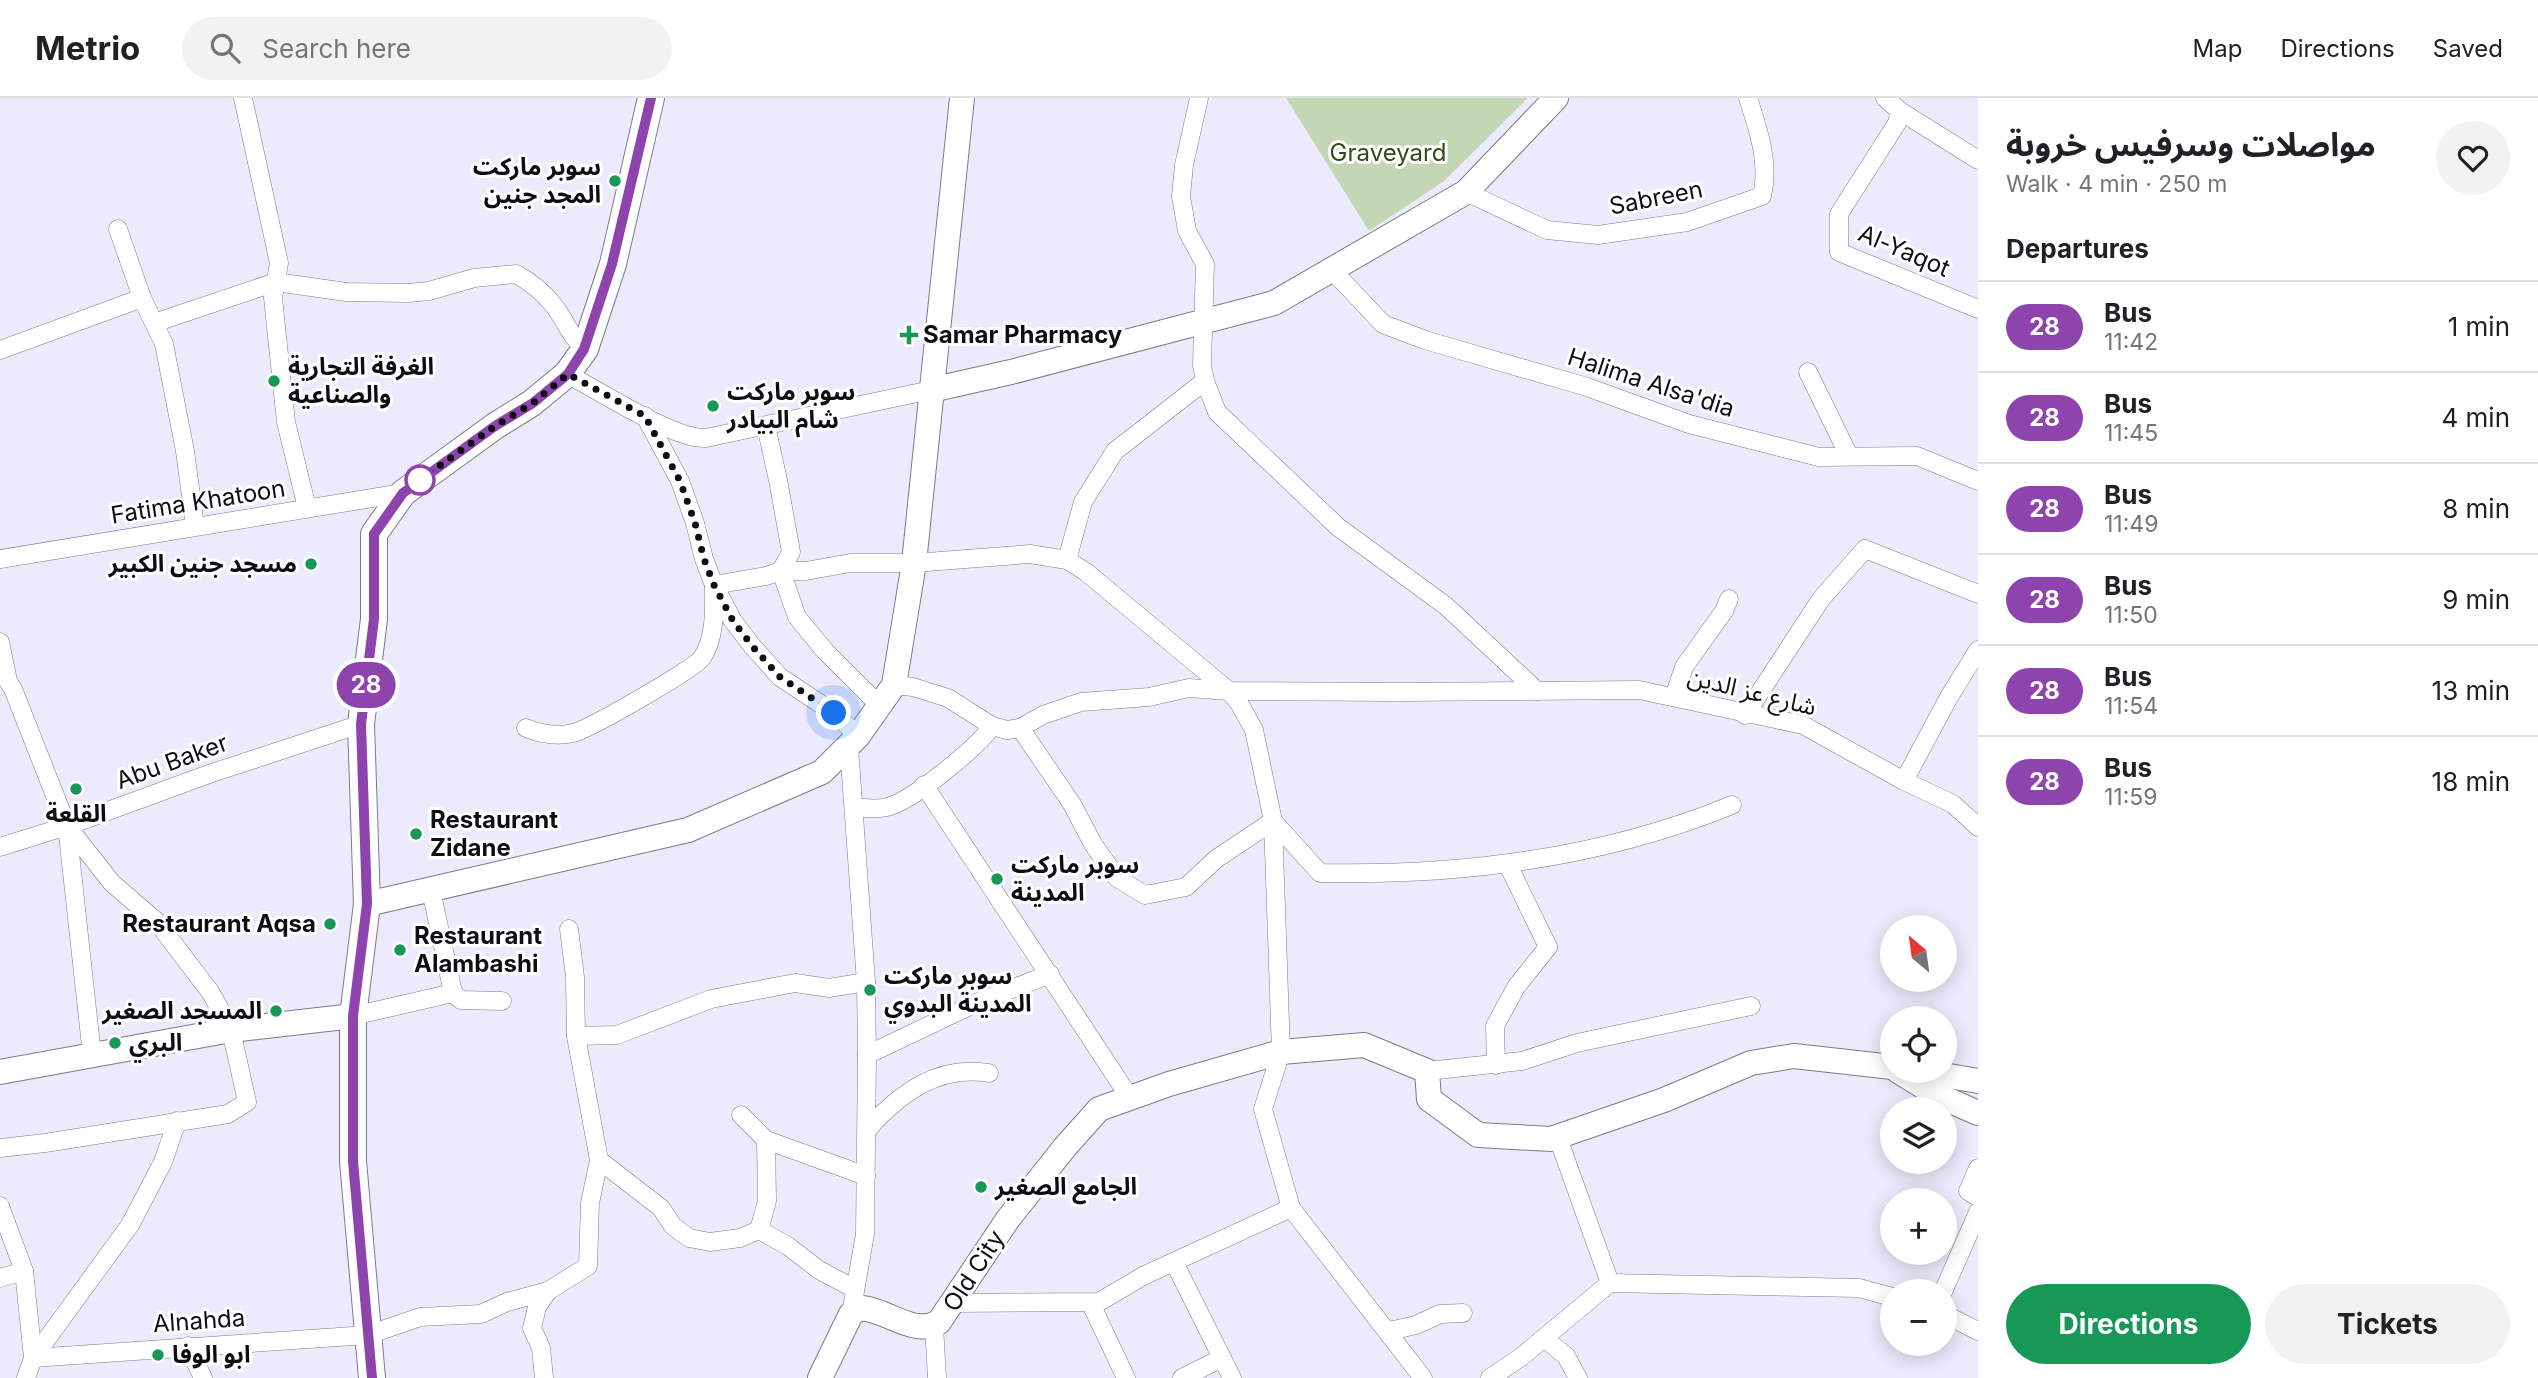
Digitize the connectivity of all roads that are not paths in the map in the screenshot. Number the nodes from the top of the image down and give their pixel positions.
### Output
1 (243, 98) edge
2 (651, 98) edge
3 (962, 98) edge
4 (1199, 98) edge
5 (1556, 98) edge
6 (1748, 98) edge
7 (1885, 98) edge
8 (1900, 111) junction
9 (1978, 160) edge
10 (1466, 192) junction
11 (118, 229) dead end
12 (1333, 271) junction
13 (276, 282) junction
14 (142, 298) junction
15 (1978, 309) edge
16 (1203, 320) junction
17 (154, 323) junction
18 (584, 349) junction
19 (0, 350) edge
20 (1808, 372) dead end
21 (568, 374) junction
22 (1205, 381) junction
23 (931, 390) junction
24 (645, 416) junction
25 (766, 426) junction
26 (1849, 456) junction
27 (1978, 481) edge
28 (403, 493) junction
29 (307, 508) junction
30 (195, 526) junction
31 (0, 559) edge
32 (1067, 560) junction
33 (914, 563) junction
34 (781, 571) junction
35 (714, 585) junction
36 (1978, 594) edge
37 (1729, 599) dead end
38 (0, 642) edge
39 (1978, 650) edge
40 (894, 685) junction
41 (1229, 691) junction
42 (1536, 691) junction
43 (1674, 697) junction
44 (879, 705) junction
45 (1745, 715) junction
46 (361, 724) junction
47 (992, 726) junction
48 (526, 728) dead end
49 (1020, 729) junction
50 (854, 742) junction
51 (1904, 781) junction
52 (924, 785) junction
53 (1732, 805) dead end
54 (854, 807) junction
55 (1273, 821) junction
56 (67, 826) junction
57 (1978, 828) edge
58 (0, 847) edge
59 (1508, 865) junction
60 (431, 890) junction
61 (367, 904) junction
62 (569, 929) dead end
63 (1050, 974) junction
64 (866, 982) junction
65 (453, 993) junction
66 (502, 1001) dead end
67 (1751, 1006) dead end
68 (353, 1016) junction
69 (231, 1030) junction
70 (576, 1036) junction
71 (1281, 1052) junction
72 (92, 1055) junction
73 (867, 1055) junction
74 (1496, 1065) junction
75 (1880, 1066) edge
76 (1427, 1071) junction
77 (0, 1072) edge
78 (989, 1073) dead end
79 (1957, 1077) edge
80 (1978, 1080) edge
81 (1918, 1083) edge
82 (1130, 1098) junction
83 (1978, 1113) edge
84 (741, 1115) dead end
85 (177, 1121) junction
86 (867, 1130) junction
87 (1558, 1138) junction
88 (766, 1140) junction
89 (0, 1148) edge
90 (599, 1160) junction
91 (1978, 1168) edge
92 (866, 1176) junction
93 (1978, 1196) edge
94 (0, 1206) edge
95 (1291, 1208) junction
96 (1978, 1212) edge
97 (759, 1230) junction
98 (1174, 1262) junction
99 (24, 1270) junction
100 (0, 1278) edge
101 (1949, 1279) edge
102 (1610, 1283) junction
103 (855, 1289) junction
104 (548, 1291) junction
105 (1880, 1294) edge
106 (953, 1303) junction
107 (1091, 1304) junction
108 (1463, 1313) dead end
109 (851, 1314) junction
110 (1957, 1320) edge
111 (934, 1326) junction
112 (1389, 1331) junction
113 (1978, 1331) edge
114 (368, 1335) junction
115 (1544, 1338) junction
116 (188, 1346) junction
117 (33, 1358) junction
118 (1222, 1358) junction
119 (26, 1378) edge
120 (203, 1378) edge
121 (372, 1378) edge
122 (544, 1378) edge
123 (820, 1378) edge
124 (937, 1378) edge
125 (1126, 1378) edge
126 (1182, 1378) edge
127 (1233, 1378) edge
128 (1423, 1378) edge
129 (1490, 1378) edge
130 (1578, 1378) edge

1 - 13 street
2 - 18 main road
3 - 23 street
4 - 16 street
5 - 10 street
6 - 10 street, Sabreen
7 - 8 street
8 - 9 street
8 - 15 street, Al-Yaqot
10 - 12 street
11 - 14 street
12 - 16 street
12 - 26 street, Halima Alsa'dia
13 - 17 street
13 - 18 street
13 - 29 street
14 - 17 street
14 - 19 street
16 - 22 street
16 - 23 street
17 - 30 street
18 - 21 main road
20 - 26 street
21 - 24 street
21 - 28 main road
22 - 32 street
22 - 42 street
23 - 25 street
23 - 33 street
24 - 25 street
24 - 35 street
25 - 34 street
26 - 27 street, Halima Alsa'dia
28 - 29 street, Fatima Khatoon
28 - 46 main road
29 - 30 street, Fatima Khatoon
30 - 31 street, Fatima Khatoon
32 - 33 street
32 - 41 street
33 - 34 street
33 - 40 street
34 - 35 street
34 - 44 street
35 - 48 street
35 - 50 street
36 - 45 street
37 - 43 street
38 - 56 street
39 - 51 street
40 - 44 street
40 - 47 street
41 - 42 street, شارع عز الدين
41 - 49 street, شارع عز الدين
41 - 55 street
42 - 43 street, شارع عز الدين
43 - 45 street, شارع عز الدين
44 - 50 street
45 - 51 street, شارع عز الدين
46 - 56 street, Abu Baker
46 - 61 main road
47 - 49 street
47 - 52 street
49 - 55 street
50 - 54 street
50 - 60 street
51 - 57 street, شارع عز الدين
52 - 54 street
52 - 63 street
53 - 59 street
54 - 64 street
55 - 59 street
55 - 71 street
56 - 58 street, Abu Baker
56 - 69 street
56 - 72 street
59 - 74 street
60 - 61 street
60 - 65 street
61 - 68 main road
62 - 70 street
63 - 73 street
63 - 82 street
64 - 70 street
64 - 73 street
65 - 66 street
65 - 68 street
67 - 74 street
68 - 69 street
68 - 114 main road
69 - 72 street
69 - 85 street
70 - 90 street
71 - 76 street, Old City
71 - 82 street, Old City
71 - 95 street
72 - 77 street
73 - 86 street
74 - 76 street
75 - 87 street
76 - 87 street
78 - 86 street
79 - 80 street
81 - 83 street
82 - 106 street, Old City
84 - 88 street
85 - 89 street
85 - 117 street
86 - 92 street
87 - 102 street
88 - 92 street
88 - 97 street
90 - 97 street
90 - 104 street, Alnahda
91 - 93 street
92 - 103 street
94 - 99 street
95 - 98 street
95 - 112 street
96 - 101 street
97 - 103 street
98 - 107 street
98 - 118 street
99 - 100 street
99 - 117 street
102 - 105 street
102 - 115 street
103 - 109 street
104 - 114 street, Alnahda
104 - 122 street
106 - 107 street
106 - 111 street, Old City
107 - 125 street
108 - 112 street
109 - 111 street, Old City
109 - 123 street
110 - 113 street
111 - 124 street
112 - 128 street
114 - 116 street, Alnahda
114 - 121 main road
115 - 129 street
115 - 130 street
116 - 117 street, Alnahda
116 - 120 street
117 - 119 street
118 - 126 street
118 - 127 street

